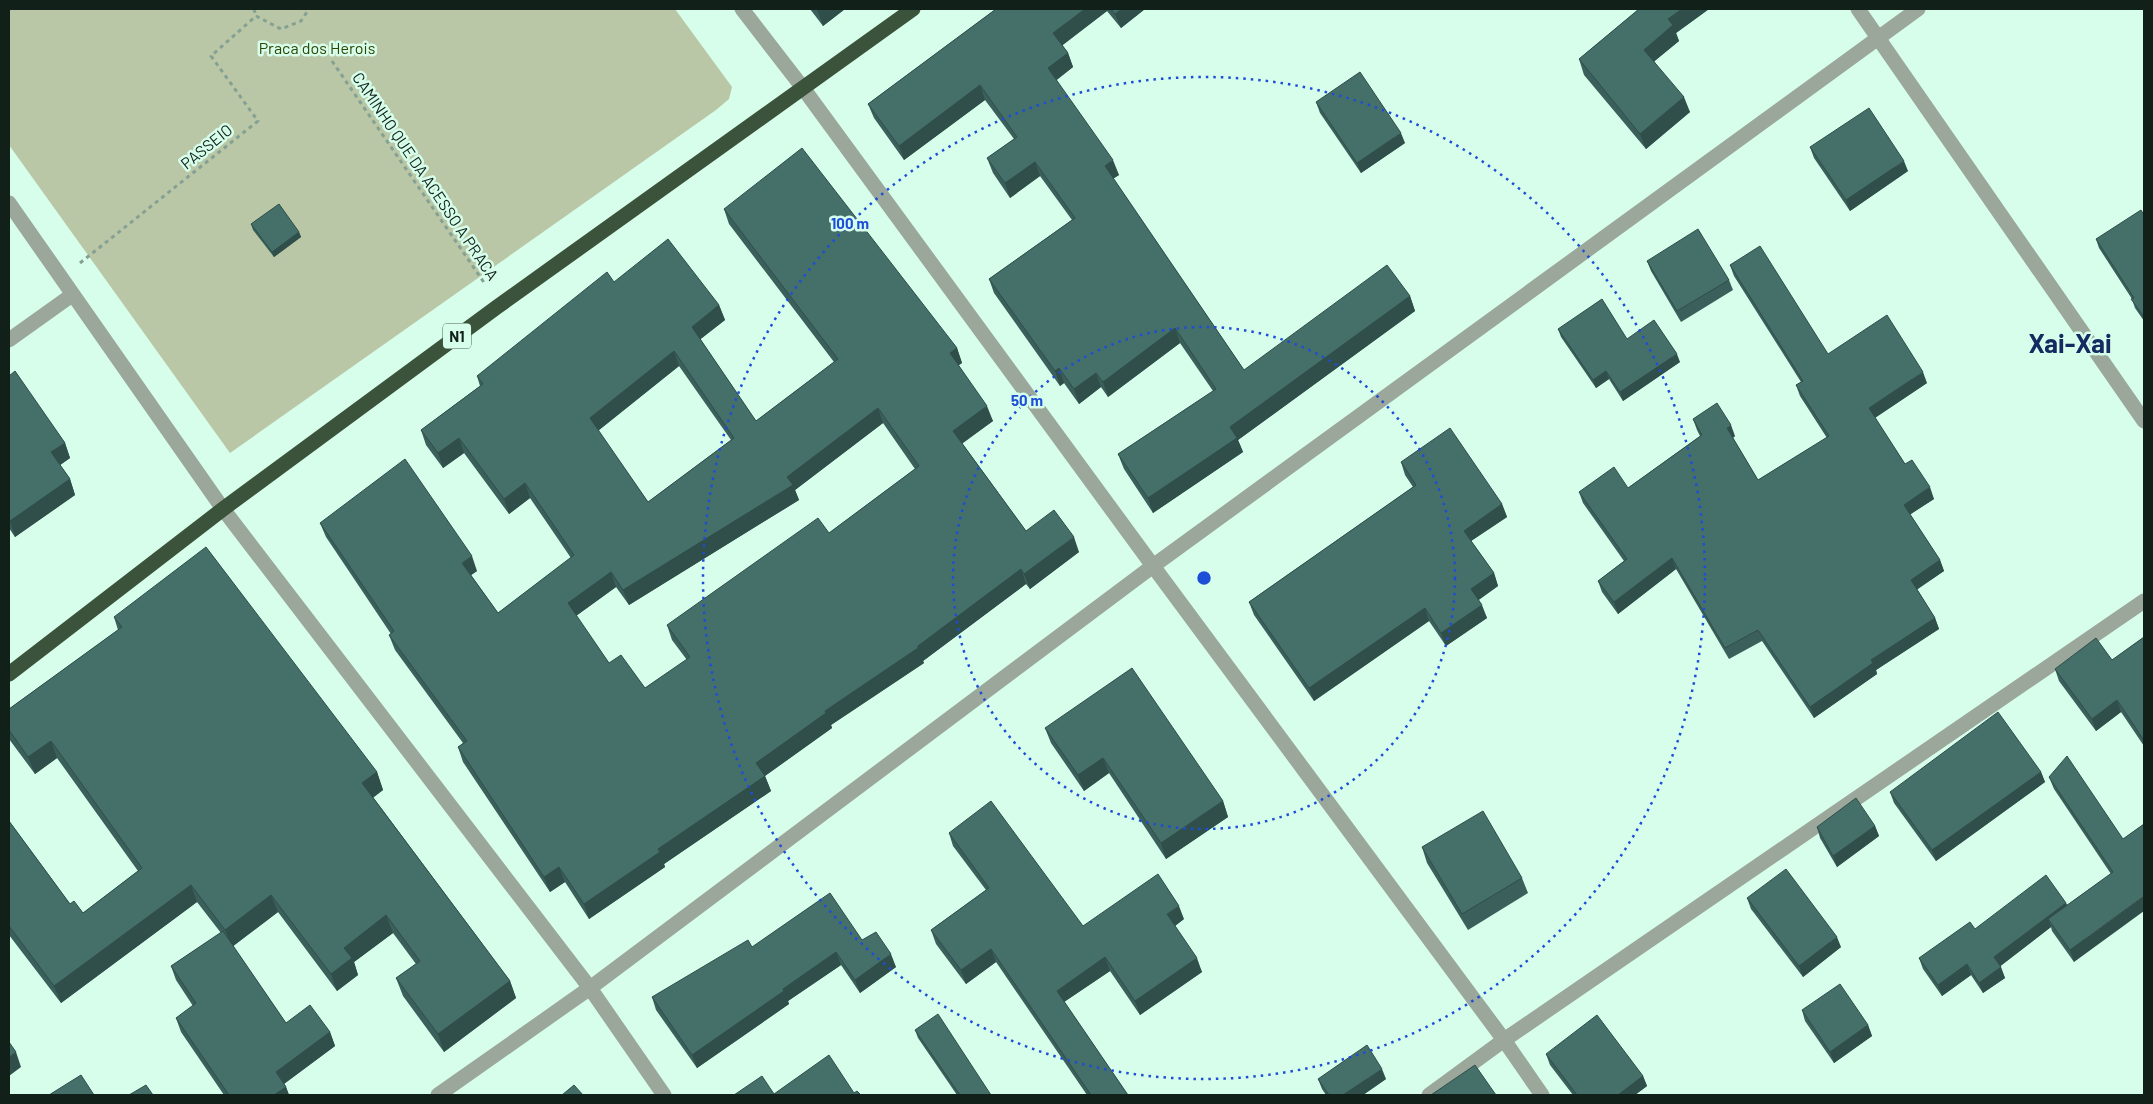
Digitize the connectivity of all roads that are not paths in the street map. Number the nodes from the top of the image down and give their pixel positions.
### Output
1 (742, 9) edge
2 (913, 9) edge
3 (1858, 9) edge
4 (1918, 9) edge
5 (1879, 37) junction
6 (803, 88) junction
7 (9, 203) edge
8 (72, 296) junction
9 (9, 340) edge
10 (2144, 421) edge
11 (223, 509) junction
12 (1153, 566) junction
13 (2144, 601) edge
14 (9, 674) edge
15 (590, 988) junction
16 (1504, 1040) junction
17 (438, 1095) edge
18 (664, 1095) edge
19 (1429, 1095) edge
20 (1542, 1095) edge

1 - 6 street
2 - 6 highway, N1
3 - 5 street
4 - 5 street
5 - 10 street
5 - 12 street
6 - 11 highway, N1
6 - 12 street
7 - 8 street
8 - 9 street
8 - 11 street
11 - 14 highway, N1
11 - 15 street
12 - 15 street
12 - 16 street
13 - 16 street
15 - 17 street
15 - 18 street
16 - 19 street
16 - 20 street

